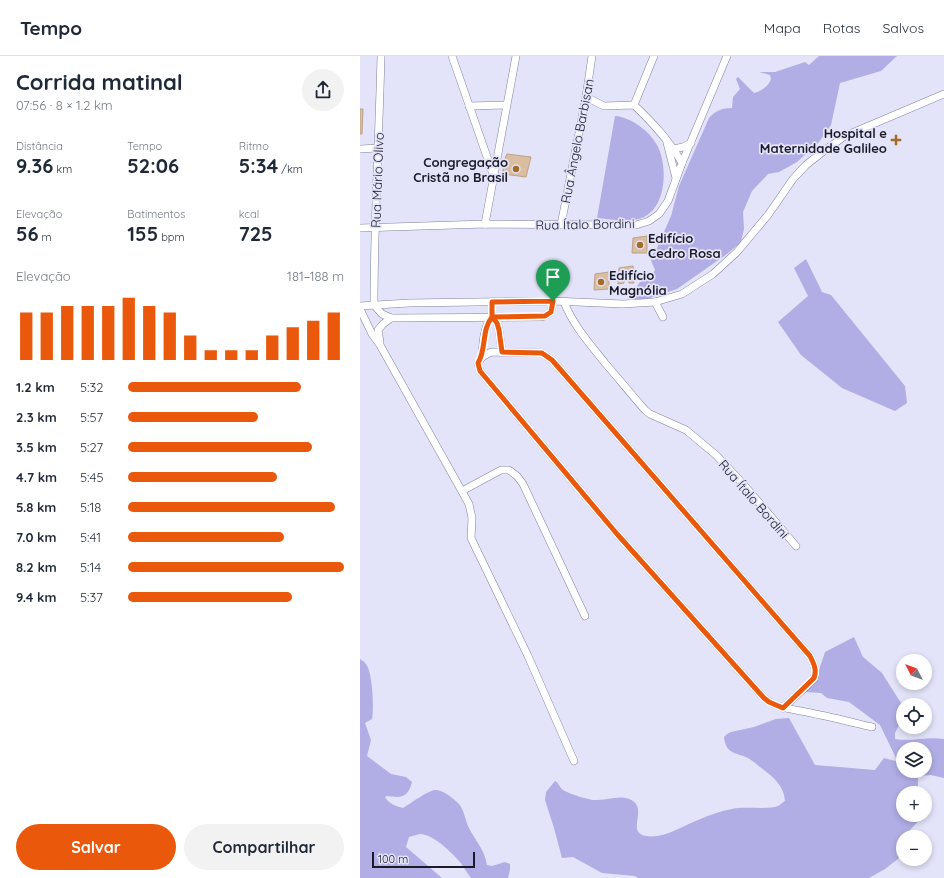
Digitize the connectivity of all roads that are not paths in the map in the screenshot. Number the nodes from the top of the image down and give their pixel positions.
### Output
1 (380, 56) edge
2 (452, 56) edge
3 (516, 56) edge
4 (592, 56) edge
5 (654, 56) edge
6 (727, 56) edge
7 (944, 94) edge
8 (586, 97) junction
9 (506, 105) junction
10 (634, 105) junction
11 (469, 106) junction
12 (667, 142) junction
13 (691, 143) junction
14 (378, 148) junction
15 (360, 149) edge
16 (674, 149) junction
17 (682, 163) junction
18 (676, 178) junction
19 (494, 179) junction
20 (485, 224) junction
21 (561, 225) junction
22 (374, 227) junction
23 (360, 228) edge
24 (553, 301) junction
25 (492, 302) junction
26 (564, 302) junction
27 (655, 302) junction
28 (374, 305) junction
29 (360, 306) edge
30 (360, 309) edge
31 (492, 317) junction
32 (663, 317) dead end
33 (391, 318) junction
34 (380, 345) junction
35 (502, 352) junction
36 (482, 357) junction
37 (462, 490) junction
38 (796, 546) dead end
39 (584, 616) dead end
40 (783, 708) junction
41 (872, 727) dead end
42 (574, 761) dead end

1 - 14 street, Rua Mário Olivo
2 - 11 street
3 - 9 street
4 - 8 street, Rua Ângelo Barbisan
5 - 10 street
6 - 13 street, Rua Ítalo Bordini
7 - 27 street
8 - 10 street
8 - 21 street, Rua Ângelo Barbisan
9 - 11 street
9 - 19 street
10 - 12 street
11 - 19 street
12 - 16 street
12 - 18 street
13 - 16 street
13 - 17 street, Rua Ítalo Bordini
14 - 15 street
14 - 22 street, Rua Mário Olivo
16 - 17 street
17 - 18 street, Rua Ítalo Bordini
18 - 21 street, Rua Ítalo Bordini
19 - 20 street
20 - 21 street, Rua Ítalo Bordini
20 - 22 street, Rua Ítalo Bordini
22 - 23 street, Rua Ítalo Bordini
22 - 28 street, Rua Mário Olivo
24 - 25 street
24 - 26 street
24 - 31 street
25 - 28 street
25 - 31 street
26 - 27 street
26 - 38 street, Rua Ítalo Bordini
27 - 32 street
28 - 29 street
28 - 33 street
30 - 34 street
31 - 33 street
31 - 35 street
31 - 36 street
33 - 34 street
34 - 37 street
35 - 36 street
35 - 40 street
36 - 40 street
37 - 39 street
37 - 42 street
40 - 41 street

